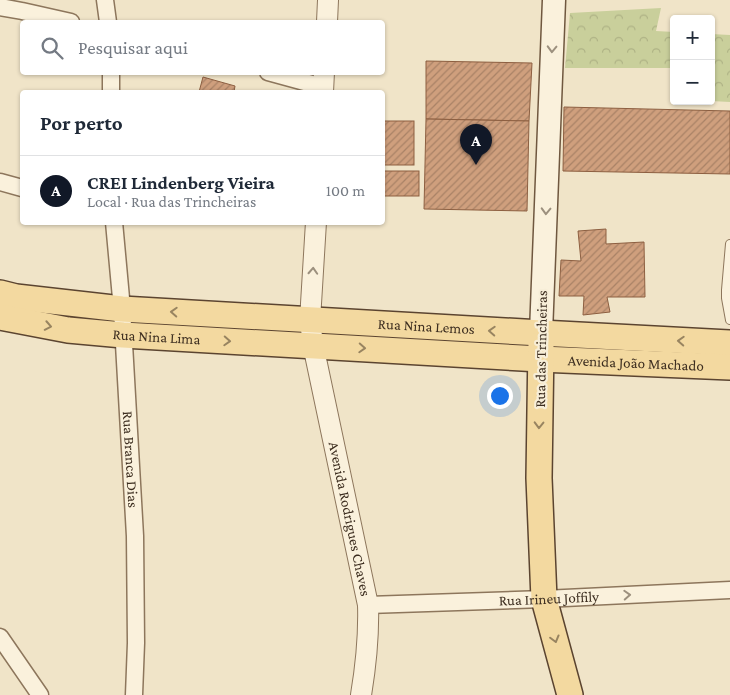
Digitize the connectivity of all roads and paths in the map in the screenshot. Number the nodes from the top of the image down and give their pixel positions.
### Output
1 (105, 0) edge
2 (328, 0) edge
3 (554, 0) edge
4 (0, 7) edge
5 (62, 20) edge
6 (108, 20) edge
7 (327, 20) edge
8 (110, 75) edge
9 (282, 75) edge
10 (324, 84) edge
11 (111, 90) edge
12 (0, 182) edge
13 (20, 187) edge
14 (114, 225) edge
15 (316, 225) edge
16 (730, 244) edge
17 (0, 293) edge
18 (122, 309) junction
19 (0, 317) edge
20 (310, 320) junction
21 (730, 320) edge
22 (541, 333) junction
23 (123, 335) junction
24 (730, 343) edge
25 (313, 345) junction
26 (540, 359) junction
27 (730, 367) edge
28 (730, 590) edge
29 (544, 599) junction
30 (368, 605) junction
31 (0, 637) edge
32 (40, 695) edge
33 (134, 695) edge
34 (361, 695) edge
35 (570, 695) edge

1 - 6 street
2 - 7 street
3 -> 22 main road, Rua das Trincheiras
4 - 5 street
8 - 11 street
9 - 10 street
12 - 13 street
14 - 18 street, Rua Branca Dias
20 -> 15 street
16 - 21 lane
17 - 18 main road, Rua Nina Lima
20 -> 18 main road, Rua Nina Lima
18 - 23 street, Rua Branca Dias
19 -> 23 main road, Rua Nina Lima
22 -> 20 main road, Rua Nina Lemos
20 - 25 street, Avenida Rodrigues Chaves
24 -> 22 main road, Avenida João Machado
22 - 26 main road, Rua das Trincheiras
23 -> 25 main road, Rua Nina Lima
23 - 33 street, Rua Branca Dias
25 -> 26 main road, Rua Nina Lemos
25 - 30 street, Avenida Rodrigues Chaves
26 - 27 main road, Avenida João Machado
26 -> 29 main road, Rua das Trincheiras
29 -> 28 street, Rua Irineu Joffily
29 - 30 street, Rua Irineu Joffily
29 -> 35 main road, Rua das Trincheiras
30 - 34 street, Avenida Rodrigues Chaves
31 - 32 street

